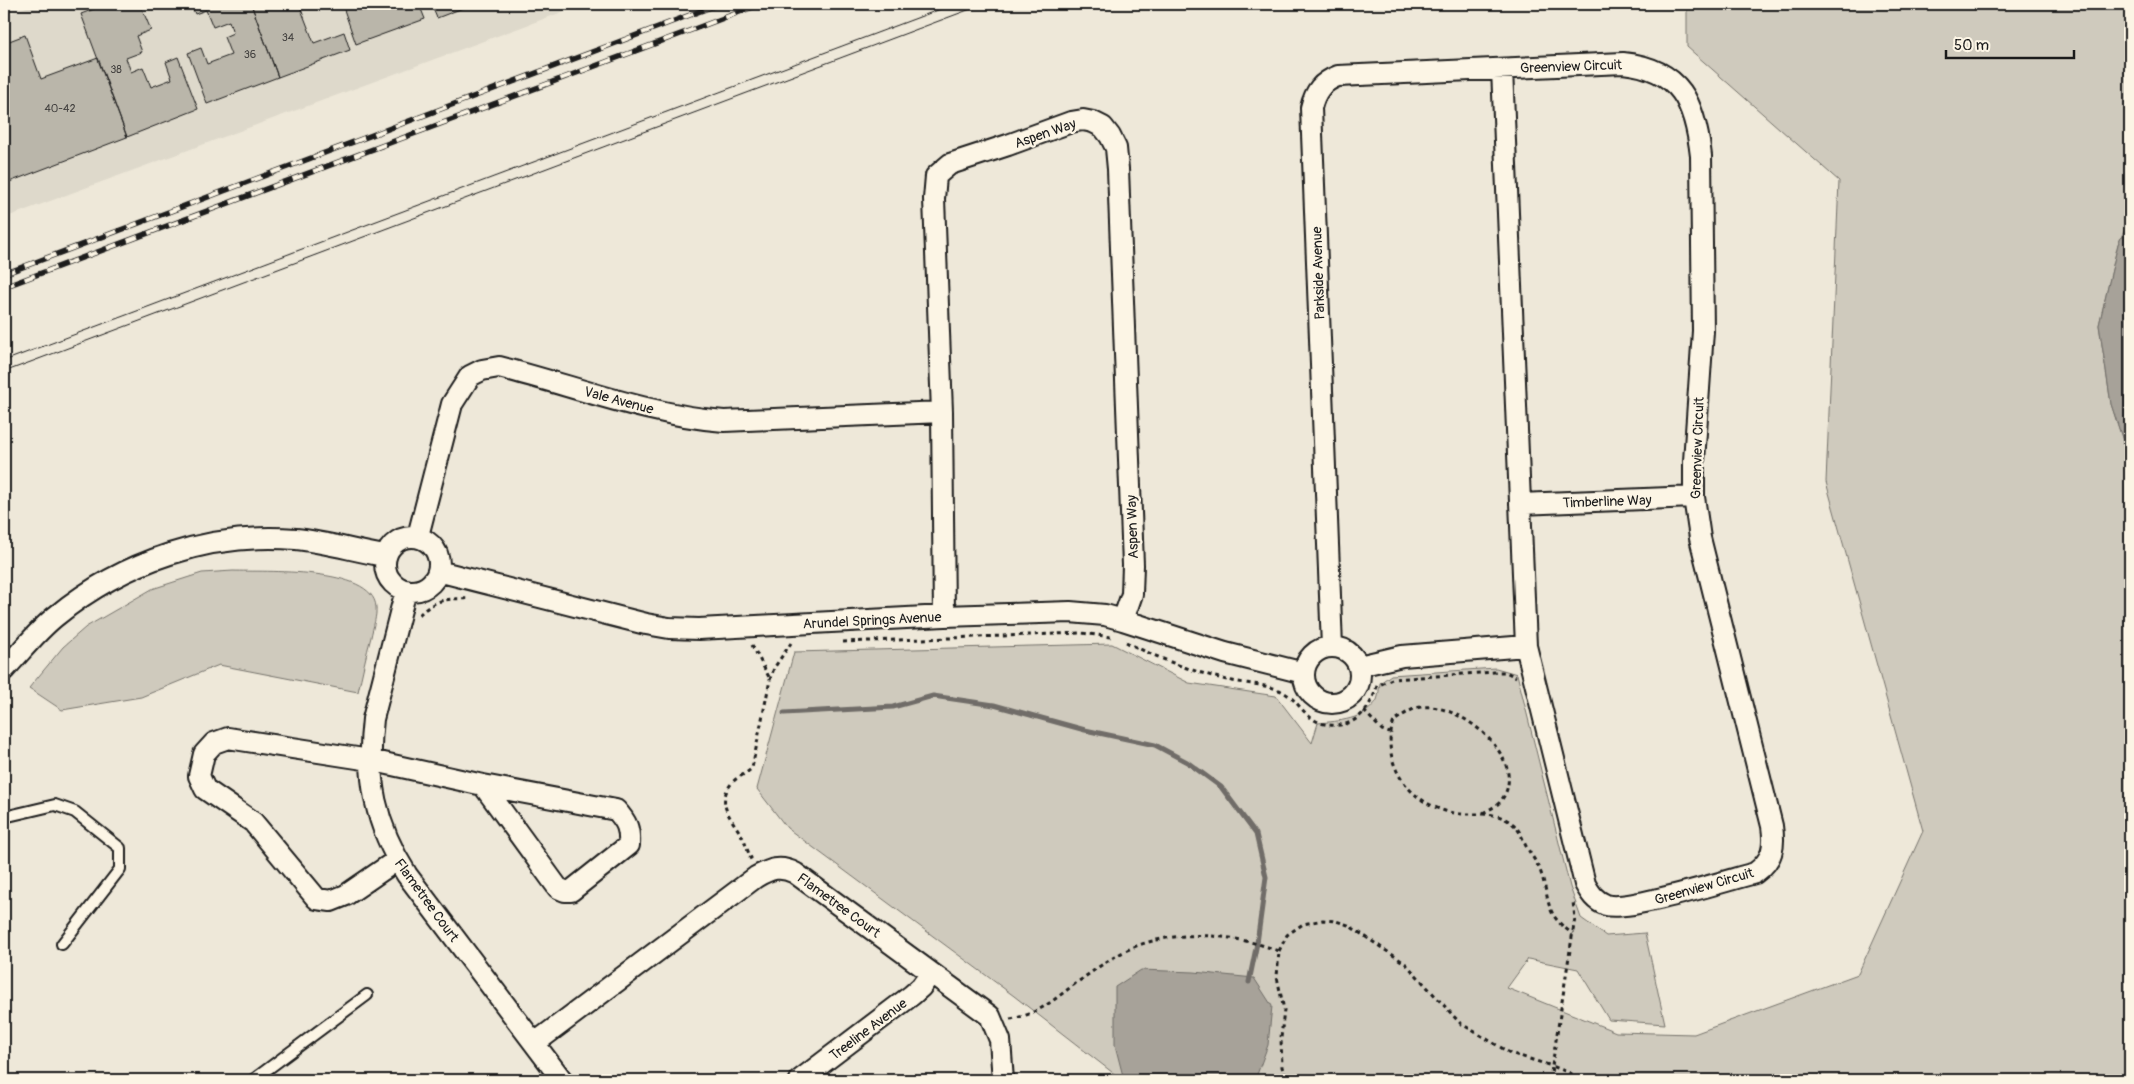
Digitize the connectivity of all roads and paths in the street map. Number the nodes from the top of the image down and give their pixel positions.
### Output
1 (1502, 69) junction
2 (942, 412) junction
3 (1694, 497) junction
4 (1520, 504) junction
5 (418, 536) junction
6 (385, 556) junction
7 (438, 571) junction
8 (406, 590) junction
9 (476, 600) dead end
10 (418, 616) dead end
11 (944, 616) junction
12 (1119, 629) junction
13 (1125, 641) dead end
14 (840, 642) dead end
15 (791, 643) junction
16 (801, 643) dead end
17 (781, 644) dead end
18 (743, 645) dead end
19 (752, 645) junction
20 (762, 645) dead end
21 (1526, 646) junction
22 (1332, 647) junction
23 (1359, 666) junction
24 (4, 670) edge
25 (1304, 673) junction
26 (770, 680) junction
27 (1518, 687) dead end
28 (1364, 711) junction
29 (1390, 732) junction
30 (370, 760) junction
31 (483, 785) junction
32 (1483, 813) junction
33 (4, 817) edge
34 (397, 860) junction
35 (744, 863) dead end
36 (1571, 895) dead end
37 (1573, 934) junction
38 (62, 944) dead end
39 (1279, 951) junction
40 (931, 973) junction
41 (367, 995) dead end
42 (992, 1022) junction
43 (535, 1043) junction
44 (1552, 1066) junction
45 (254, 1080) edge
46 (562, 1080) edge
47 (800, 1080) edge
48 (1003, 1080) edge
49 (1287, 1080) edge
50 (1550, 1080) edge
51 (1580, 1080) edge

1 - 3 street, Greenview Circuit
1 - 4 street, Greenview Circuit
1 - 22 street, Parkside Avenue
2 - 5 street, Vale Avenue
2 - 11 street, Aspen Way
2 - 12 street, Aspen Way
3 - 4 street, Timberline Way
3 - 21 street, Greenview Circuit
4 - 21 street, Greenview Circuit
5 - 6 street
5 - 7 street
6 - 8 street
6 - 24 street
7 - 8 street
7 - 11 street, Arundel Springs Avenue
8 - 30 street, Flametree Court
9 - 10 path
11 - 12 street, Arundel Springs Avenue
12 - 14 path
12 - 25 street, Arundel Springs Avenue
13 - 28 path
15 - 16 path
15 - 17 path
15 - 26 path
18 - 19 path
19 - 20 path
19 - 26 path
21 - 23 street
22 - 23 street
22 - 25 street
23 - 25 street
26 - 35 path
27 - 28 path
28 - 29 path
29 - 32 path
29 - 32 path
30 - 31 street
30 - 34 street, Flametree Court
30 - 34 street
31 - 31 street
32 - 37 path
33 - 38 lane
34 - 43 street, Flametree Court
36 - 37 path
37 - 44 path
39 - 42 path
39 - 44 path
39 - 49 path
40 - 42 street, Flametree Court
40 - 43 street, Flametree Court
40 - 47 street, Treeline Avenue
41 - 45 lane
42 - 48 street, Flametree Court
43 - 46 street, Flametree Court
44 - 50 path
44 - 51 path

